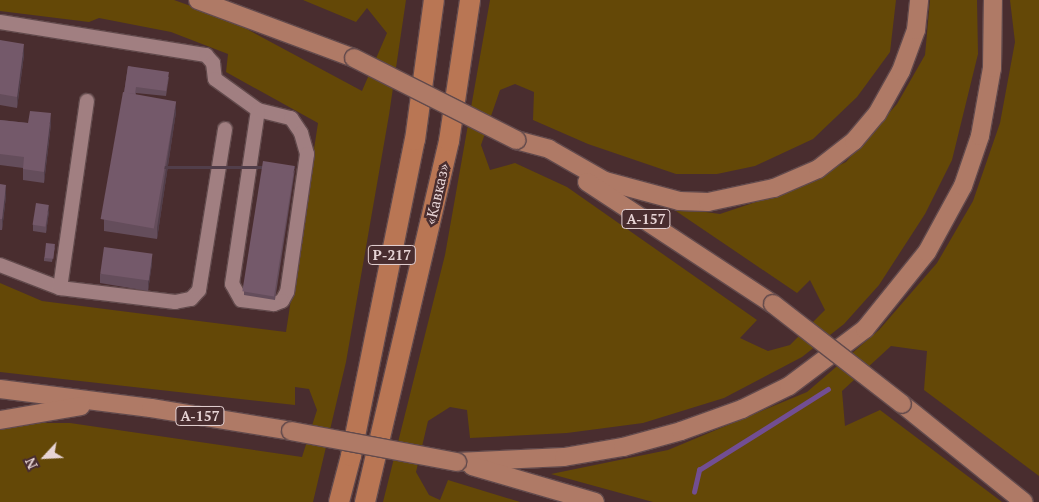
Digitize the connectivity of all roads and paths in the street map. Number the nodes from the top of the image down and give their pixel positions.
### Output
1 (198, 0) edge
2 (233, 0) edge
3 (470, 0) edge
4 (919, 0) edge
5 (993, 0) edge
6 (434, 2) edge
7 (0, 22) edge
8 (311, 41) junction
9 (87, 101) dead end
10 (258, 110) junction
11 (225, 129) dead end
12 (516, 140) junction
13 (0, 265) edge
14 (60, 288) junction
15 (0, 389) edge
16 (109, 403) junction
17 (0, 420) edge
18 (457, 462) junction
19 (339, 502) edge
20 (365, 502) edge
21 (595, 502) edge
22 (1024, 502) edge

1 - 8 main road, А-157
2 - 8 main road
3 - 20 highway, «Кавказ» / Р-217
4 - 12 main road
5 - 18 main road
6 - 19 highway, «Кавказ» / Р-217
7 - 10 lane
8 - 12 main road, А-157, bridge
9 - 14 lane
10 - 10 lane
11 - 14 lane
12 - 22 main road, А-157, bridge
13 - 14 lane
15 - 16 main road, А-157
16 - 17 main road
16 - 18 main road, А-157, bridge
18 - 21 main road, А-157

